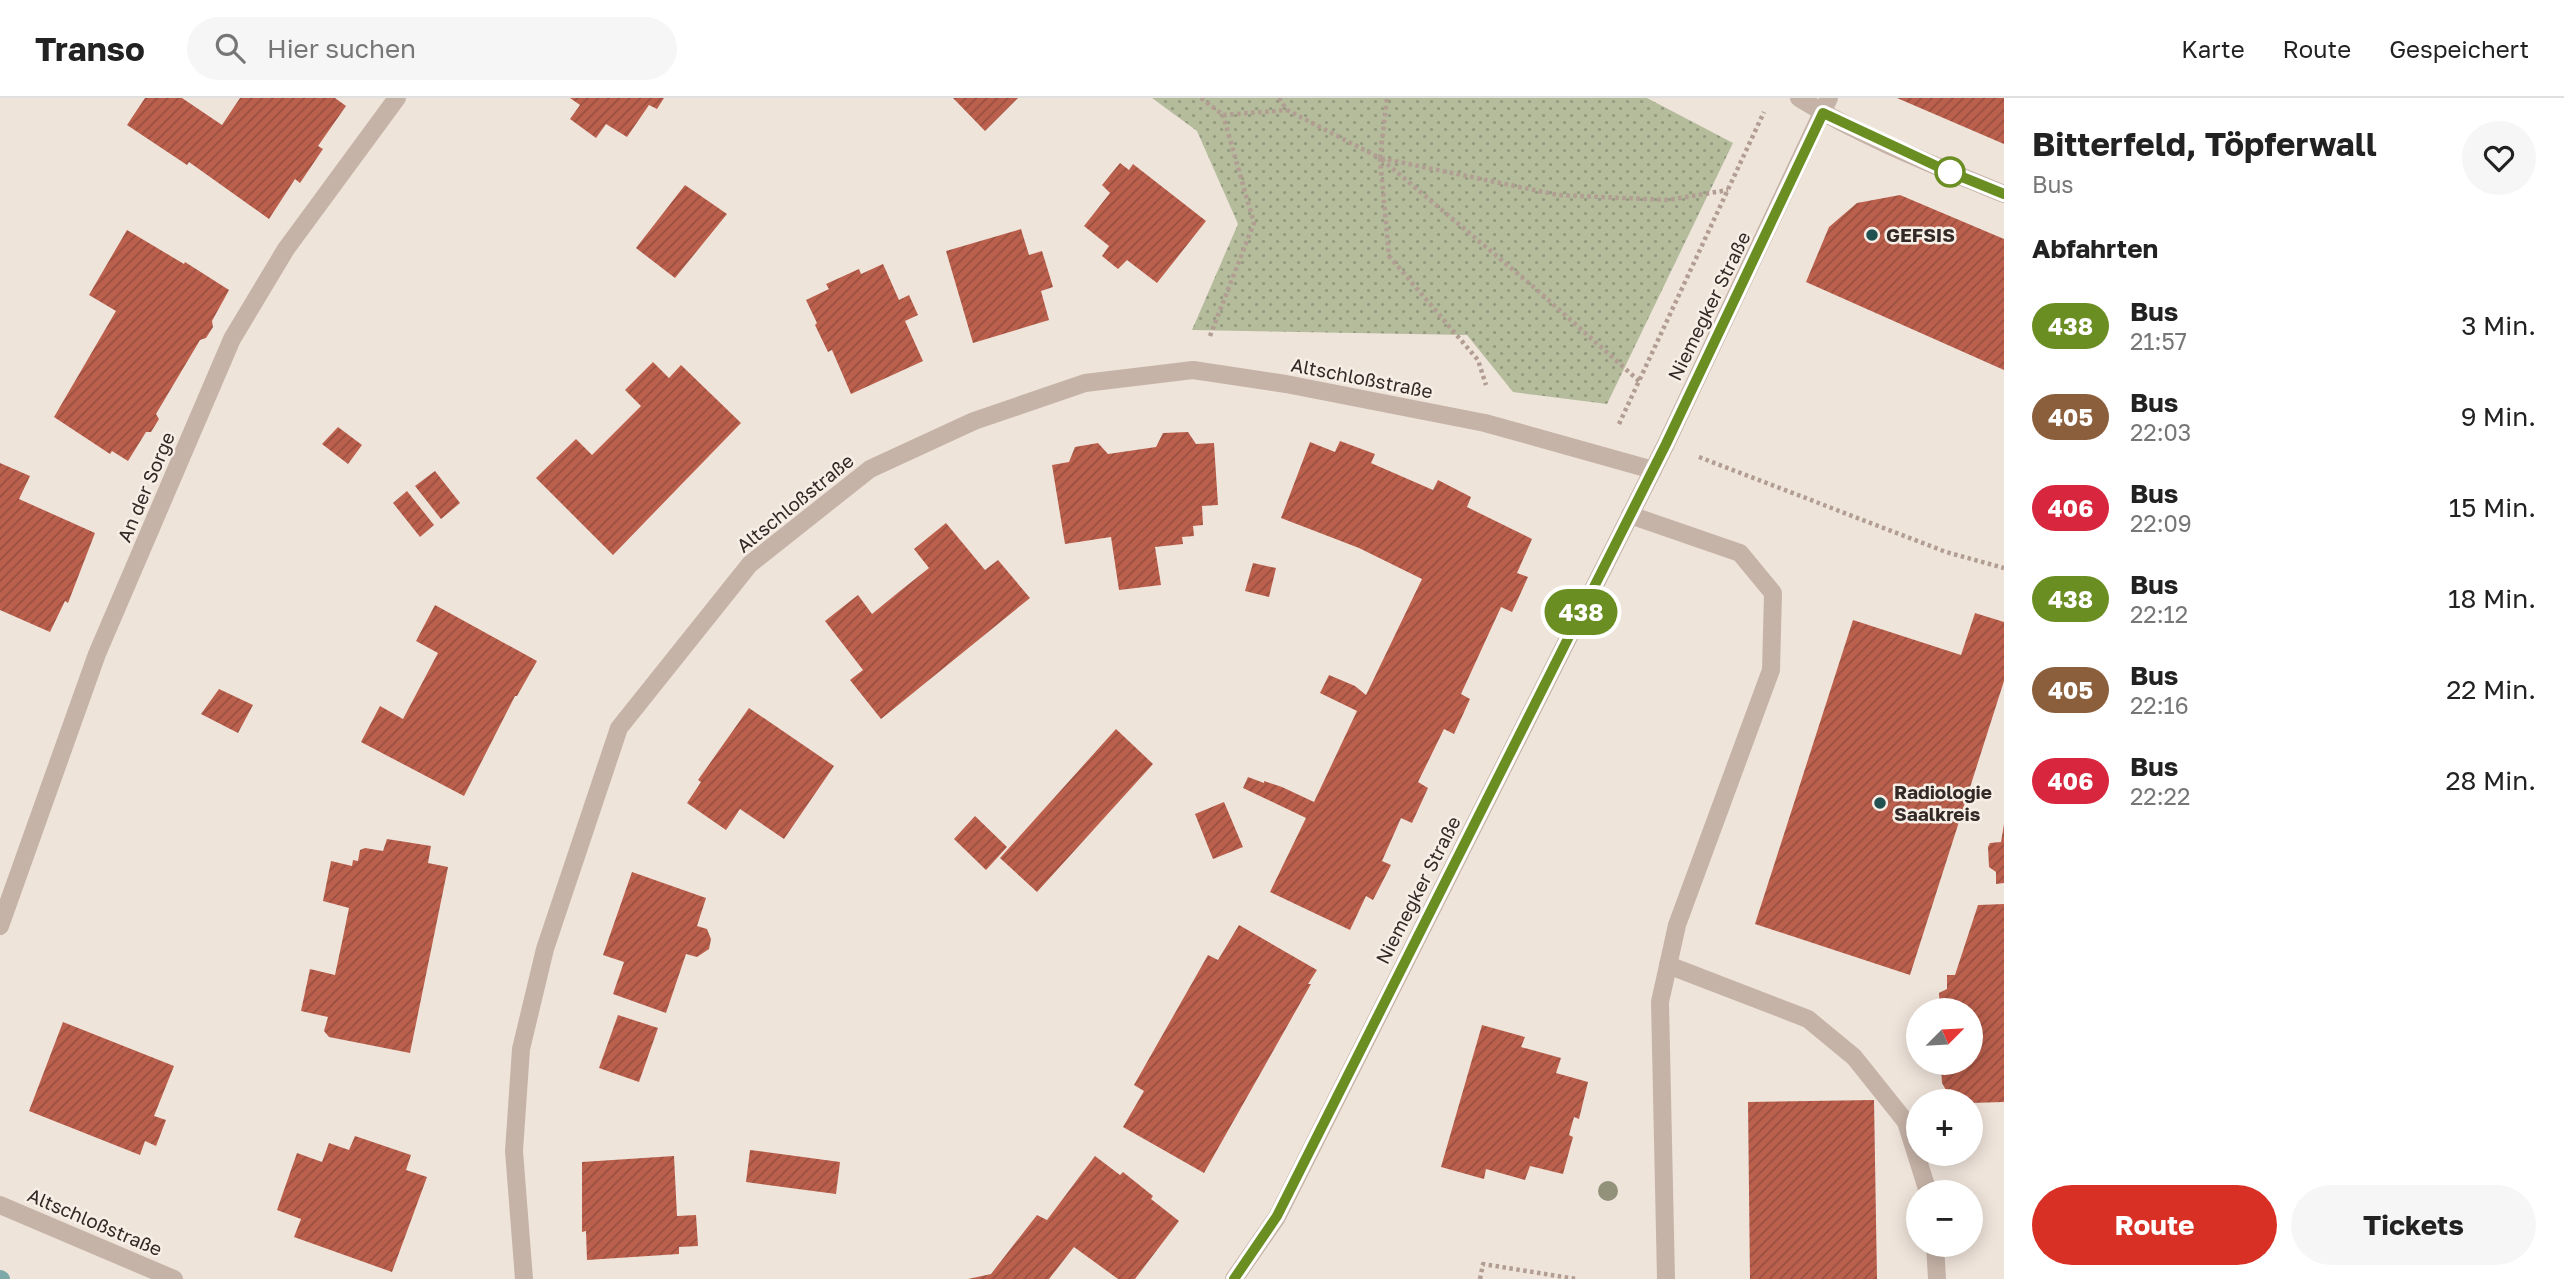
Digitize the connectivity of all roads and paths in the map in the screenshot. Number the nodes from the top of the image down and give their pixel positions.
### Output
1 (397, 98) edge
2 (1201, 98) edge
3 (1279, 98) edge
4 (1387, 98) edge
5 (1799, 98) edge
6 (1826, 105) edge
7 (1287, 110) junction
8 (1765, 110) dead end
9 (1223, 115) junction
10 (1380, 158) junction
11 (1728, 190) junction
12 (2004, 194) edge
13 (1193, 370) junction
14 (1639, 381) junction
15 (1491, 397) dead end
16 (1606, 422) dead end
17 (1619, 424) junction
18 (1666, 444) junction
19 (1604, 455) junction
20 (1653, 470) junction
21 (1630, 515) junction
22 (2004, 568) edge
23 (0, 926) edge
24 (1668, 965) junction
25 (1924, 1180) edge
26 (0, 1205) edge
27 (1936, 1257) edge
28 (174, 1279) edge
29 (524, 1279) edge
30 (1234, 1279) edge
31 (1480, 1279) edge
32 (1576, 1279) edge
33 (1666, 1279) edge
34 (1937, 1279) edge

1 - 23 street, An der Sorge
2 - 9 path
3 - 7 path
4 - 10 path
5 - 6 street
6 - 12 street
6 - 18 street, Niemegker Straße
7 - 9 path
7 - 10 path
8 - 11 path
9 - 13 path
10 - 11 path
10 - 14 path
10 - 15 path
11 - 14 path
13 - 19 street, Altschloßstraße
13 - 29 street, Altschloßstraße
14 - 17 path
16 - 17 path
17 - 19 path
18 - 20 street, Niemegker Straße
18 - 22 path
19 - 20 street, Altschloßstraße
20 - 21 street, Niemegker Straße
21 - 24 street
21 - 30 street, Niemegker Straße
24 - 25 street
24 - 33 street
26 - 28 street, Altschloßstraße
27 - 34 street
31 - 32 path

